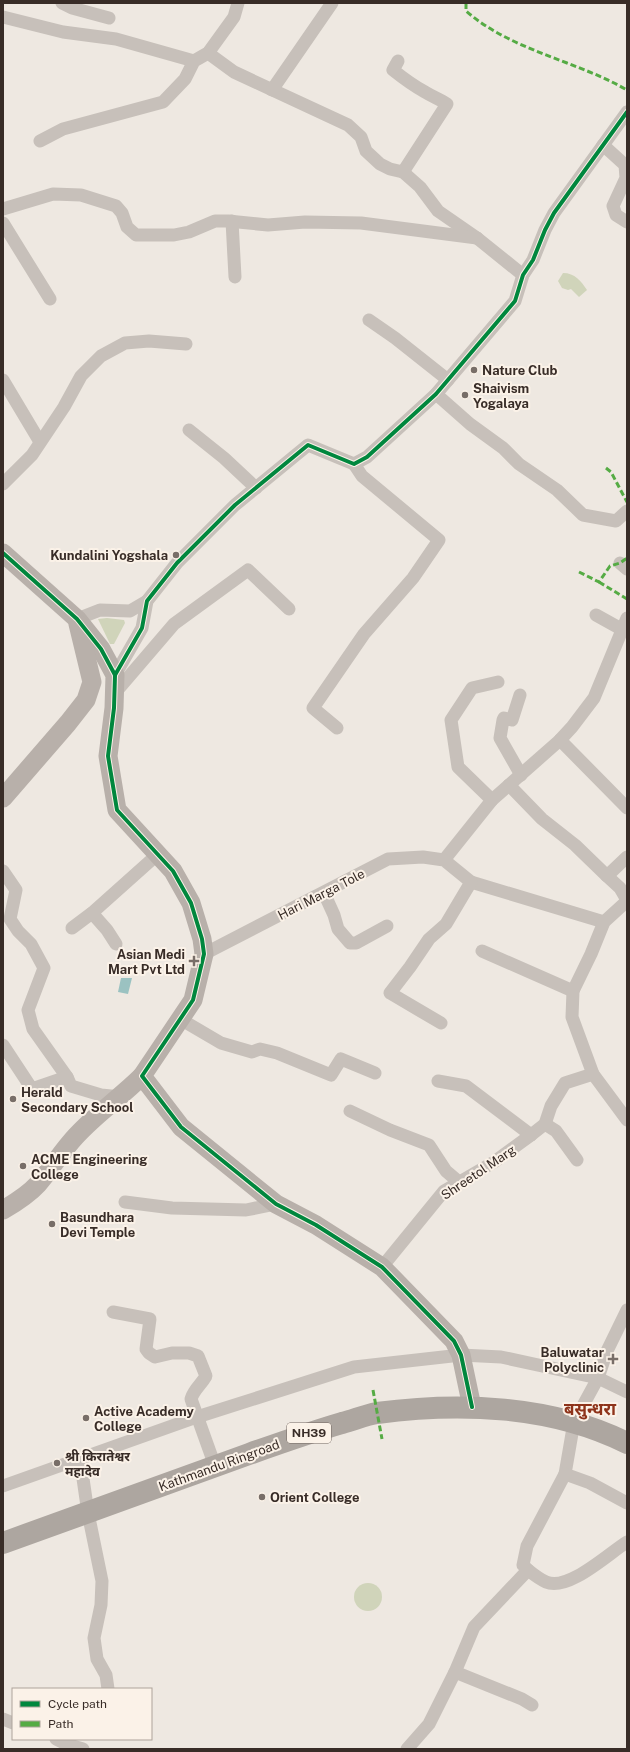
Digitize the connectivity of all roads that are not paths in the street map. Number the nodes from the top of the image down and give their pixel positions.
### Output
1 (62, 3) edge
2 (238, 3) edge
3 (332, 3) edge
4 (3, 18) edge
5 (109, 18) dead end
6 (208, 53) junction
7 (194, 61) junction
8 (398, 61) dead end
9 (272, 90) junction
10 (627, 112) edge
11 (40, 141) dead end
12 (603, 145) junction
13 (404, 172) junction
14 (3, 209) edge
15 (232, 221) junction
16 (627, 222) edge
17 (3, 223) edge
18 (477, 238) junction
19 (523, 275) junction
20 (235, 277) dead end
21 (50, 299) dead end
22 (369, 320) dead end
23 (186, 344) dead end
24 (3, 380) edge
25 (448, 380) junction
26 (436, 394) junction
27 (189, 430) dead end
28 (40, 442) junction
29 (354, 464) junction
30 (3, 484) edge
31 (256, 488) junction
32 (627, 511) edge
33 (3, 553) edge
34 (147, 601) junction
35 (289, 609) dead end
36 (596, 615) dead end
37 (77, 619) junction
38 (625, 624) edge
39 (115, 675) junction
40 (498, 682) dead end
41 (114, 694) junction
42 (520, 695) dead end
43 (336, 728) dead end
44 (560, 740) junction
45 (521, 775) junction
46 (509, 785) junction
47 (3, 798) edge
48 (492, 800) junction
49 (627, 808) edge
50 (158, 854) junction
51 (627, 857) edge
52 (444, 860) junction
53 (3, 871) edge
54 (607, 876) junction
55 (470, 882) junction
56 (324, 893) junction
57 (627, 901) edge
58 (92, 913) junction
59 (604, 922) junction
60 (387, 926) dead end
61 (72, 928) dead end
62 (116, 944) dead end
63 (482, 950) dead end
64 (204, 954) junction
65 (573, 991) junction
66 (180, 1019) junction
67 (441, 1023) dead end
68 (3, 1045) edge
69 (375, 1072) dead end
70 (593, 1074) junction
71 (142, 1076) junction
72 (67, 1077) junction
73 (438, 1081) dead end
74 (121, 1097) junction
75 (350, 1111) dead end
76 (627, 1120) edge
77 (545, 1124) junction
78 (531, 1135) junction
79 (577, 1160) dead end
80 (460, 1183) junction
81 (125, 1202) dead end
82 (276, 1204) junction
83 (3, 1210) edge
84 (382, 1267) junction
85 (627, 1310) edge
86 (113, 1312) dead end
87 (461, 1355) junction
88 (598, 1378) junction
89 (627, 1392) edge
90 (472, 1407) junction
91 (197, 1417) junction
92 (574, 1422) junction
93 (627, 1443) edge
94 (80, 1458) junction
95 (215, 1466) junction
96 (565, 1474) junction
97 (3, 1486) edge
98 (627, 1503) edge
99 (88, 1513) junction
100 (627, 1542) edge
101 (3, 1543) edge
102 (528, 1570) junction
103 (455, 1672) junction
104 (108, 1688) edge
105 (532, 1705) dead end
106 (62, 1744) edge
107 (84, 1749) edge
108 (407, 1749) edge

1 - 5 street
2 - 6 street
3 - 9 street
4 - 7 street
6 - 7 street
6 - 9 street
7 - 11 street
8 - 13 street
9 - 13 street
10 - 12 street
12 - 16 street
12 - 19 street
13 - 18 street
14 - 15 street
15 - 18 street
15 - 20 street
17 - 21 street
18 - 19 street
19 - 25 street
22 - 25 street
23 - 28 street
24 - 28 street
25 - 26 street
26 - 29 street
26 - 32 street
27 - 31 street
28 - 30 street
29 - 31 street
29 - 43 street
31 - 34 street
33 - 37 street
34 - 37 street
34 - 39 street
35 - 41 street
36 - 38 street
37 - 39 street
37 - 47 street
38 - 44 street
39 - 41 street
40 - 48 street
41 - 50 street
42 - 45 street
44 - 45 street
44 - 49 street
45 - 46 street
46 - 48 street
46 - 54 street
48 - 52 street
50 - 58 street
50 - 64 street
51 - 54 street
52 - 55 street
52 - 56 street, Hari Marga Tole
53 - 72 street
54 - 57 street
55 - 59 street
55 - 67 street
56 - 60 street
56 - 64 street, Hari Marga Tole
57 - 59 street
58 - 61 street
58 - 62 street
59 - 65 street
63 - 65 street
64 - 66 street
65 - 70 street
66 - 69 street
66 - 71 street
68 - 72 street
70 - 76 street
70 - 77 street
71 - 74 street
71 - 82 street
72 - 74 street
73 - 78 street, Shreetol Marg
74 - 83 street
75 - 80 street
77 - 78 street, Shreetol Marg
77 - 79 street
78 - 80 street, Shreetol Marg
80 - 84 street, Shreetol Marg
81 - 82 street
82 - 84 street
84 - 87 street
85 - 88 street
86 - 91 street
87 - 88 street
87 - 90 street
87 - 91 street
88 - 89 street
88 - 92 street
90 - 92 highway, Kathmandu Ringroad / NH39
90 - 95 highway, Kathmandu Ringroad / NH39
91 - 94 street
91 - 95 street
92 - 93 highway, Kathmandu Ringroad / NH39
92 - 96 street
94 - 97 street
94 - 99 street
95 - 99 highway, Kathmandu Ringroad / NH39
96 - 98 street
96 - 102 street
99 - 101 highway, Kathmandu Ringroad / NH39
99 - 104 street
100 - 102 street
102 - 103 street
103 - 105 street
103 - 108 street
106 - 107 street

